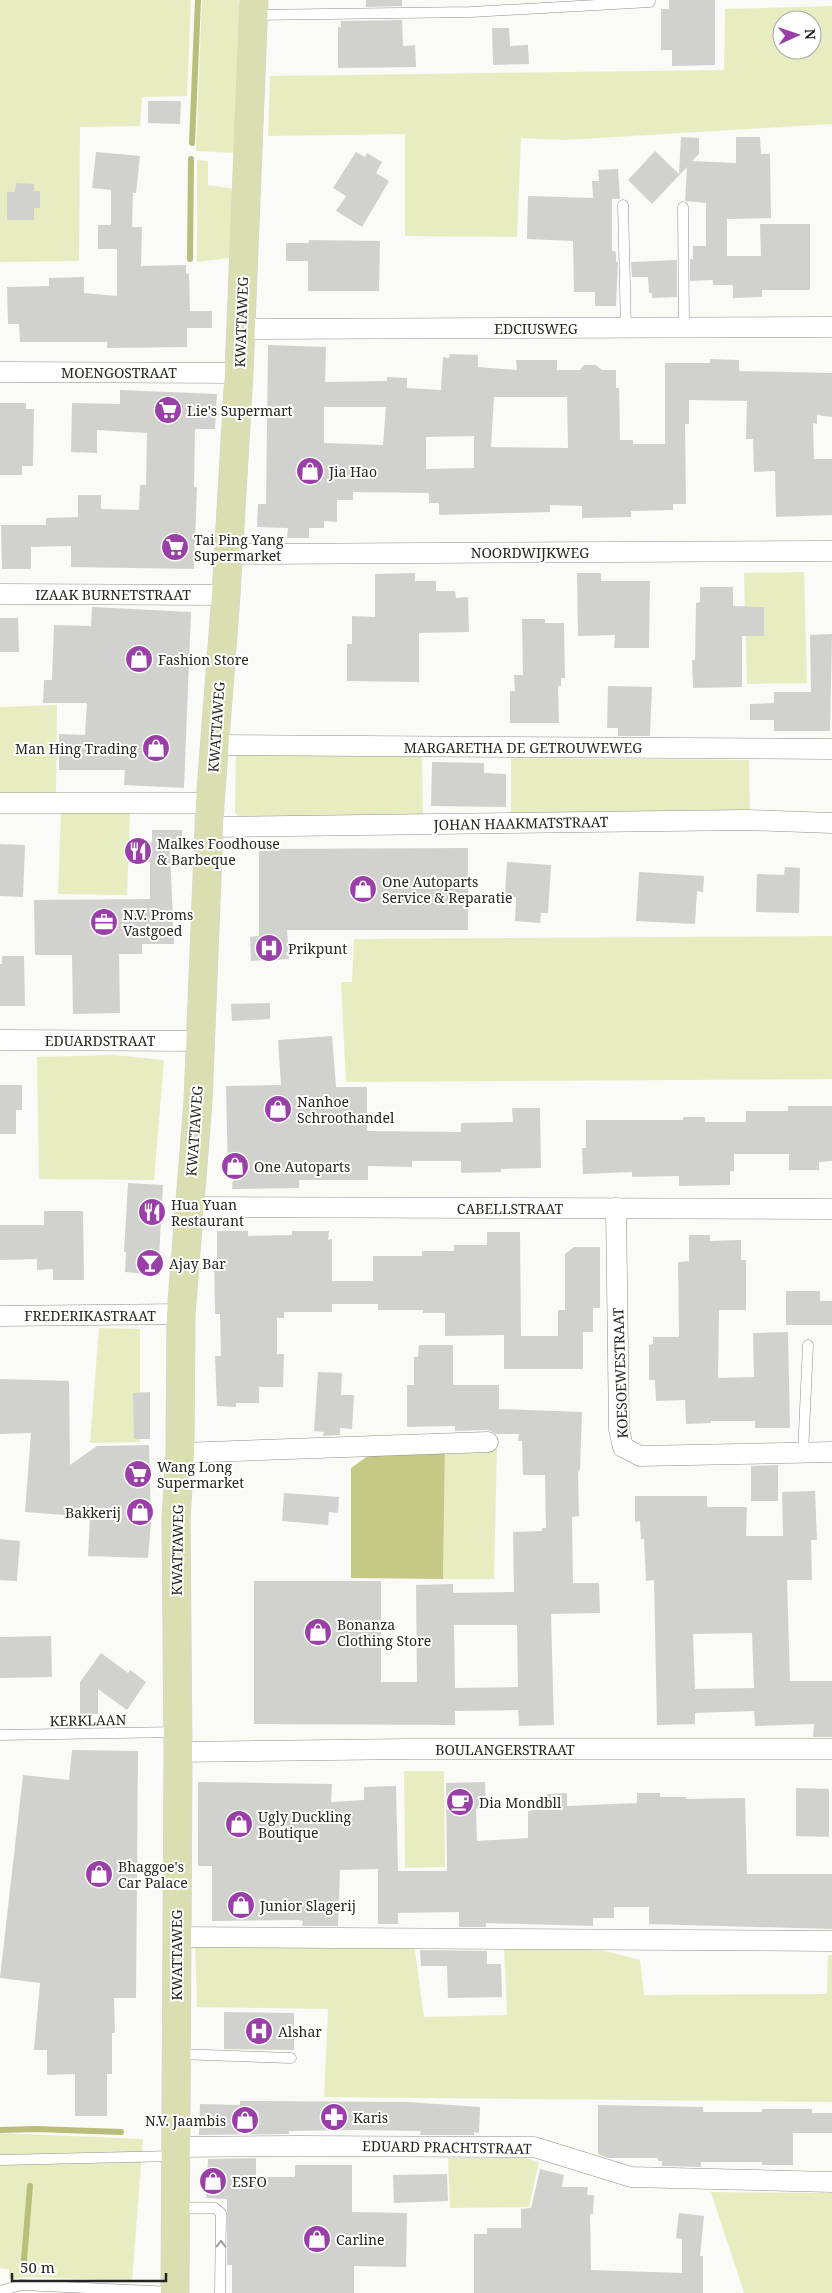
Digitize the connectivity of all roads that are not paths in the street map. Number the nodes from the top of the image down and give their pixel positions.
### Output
1 (650, 2) dead end
2 (254, 8) edge
3 (623, 205) dead end
4 (683, 207) dead end
5 (832, 327) edge
6 (626, 328) junction
7 (684, 328) junction
8 (241, 329) junction
9 (0, 372) edge
10 (239, 373) junction
11 (832, 552) edge
12 (228, 554) junction
13 (0, 594) edge
14 (226, 595) junction
15 (214, 745) junction
16 (832, 749) edge
17 (0, 803) edge
18 (210, 815) junction
19 (832, 823) edge
20 (0, 1040) edge
21 (200, 1040) junction
22 (188, 1207) junction
23 (616, 1208) junction
24 (832, 1209) edge
25 (181, 1314) junction
26 (0, 1316) edge
27 (808, 1346) dead end
28 (488, 1442) dead end
29 (180, 1452) junction
30 (832, 1452) edge
31 (803, 1453) junction
32 (0, 1735) edge
33 (177, 1742) junction
34 (832, 1749) edge
35 (175, 1937) junction
36 (832, 1941) edge
37 (176, 2054) junction
38 (291, 2058) dead end
39 (177, 2152) junction
40 (0, 2160) edge
41 (832, 2182) edge
42 (176, 2208) junction
43 (0, 2291) edge
44 (175, 2292) edge
45 (220, 2293) edge

1 - 2 lane
2 - 8 main road, KWATTAWEG
3 - 6 lane
4 - 7 lane
5 - 7 street, EDCIUSWEG
6 - 7 street, EDCIUSWEG
6 - 8 street, EDCIUSWEG
8 - 10 main road, KWATTAWEG
9 - 10 street, MOENGOSTRAAT
10 - 12 main road, KWATTAWEG
11 - 12 street, NOORDWIJKWEG
12 - 14 main road, KWATTAWEG
13 - 14 street, IZAAK BURNETSTRAAT
14 - 15 main road, KWATTAWEG
15 - 16 street, MARGARETHA DE GETROUWEWEG
15 - 18 main road, KWATTAWEG
17 - 18 street, JOHAN HAAKMATSTRAAT
18 - 19 street, JOHAN HAAKMATSTRAAT
18 - 21 main road, KWATTAWEG
20 - 21 street, EDUARDSTRAAT
21 - 22 main road, KWATTAWEG
22 - 23 street, CABELLSTRAAT
22 - 25 main road, KWATTAWEG
23 - 24 street, CABELLSTRAAT
23 - 31 street, KOESOEWESTRAAT
25 - 26 street, FREDERIKASTRAAT
25 - 29 main road, KWATTAWEG
27 - 31 lane
28 - 29 street
29 - 33 main road, KWATTAWEG
30 - 31 street, KOESOEWESTRAAT
32 - 33 lane, KERKLAAN
33 - 34 street, BOULANGERSTRAAT
33 - 35 main road, KWATTAWEG
35 - 36 street
35 - 37 main road, KWATTAWEG
37 - 38 lane
37 - 39 main road, KWATTAWEG
39 - 40 lane
39 - 41 street, EDUARD PRACHTSTRAAT
39 - 42 main road, KWATTAWEG
42 - 44 main road, KWATTAWEG
45 -> 42 lane
43 - 44 lane

